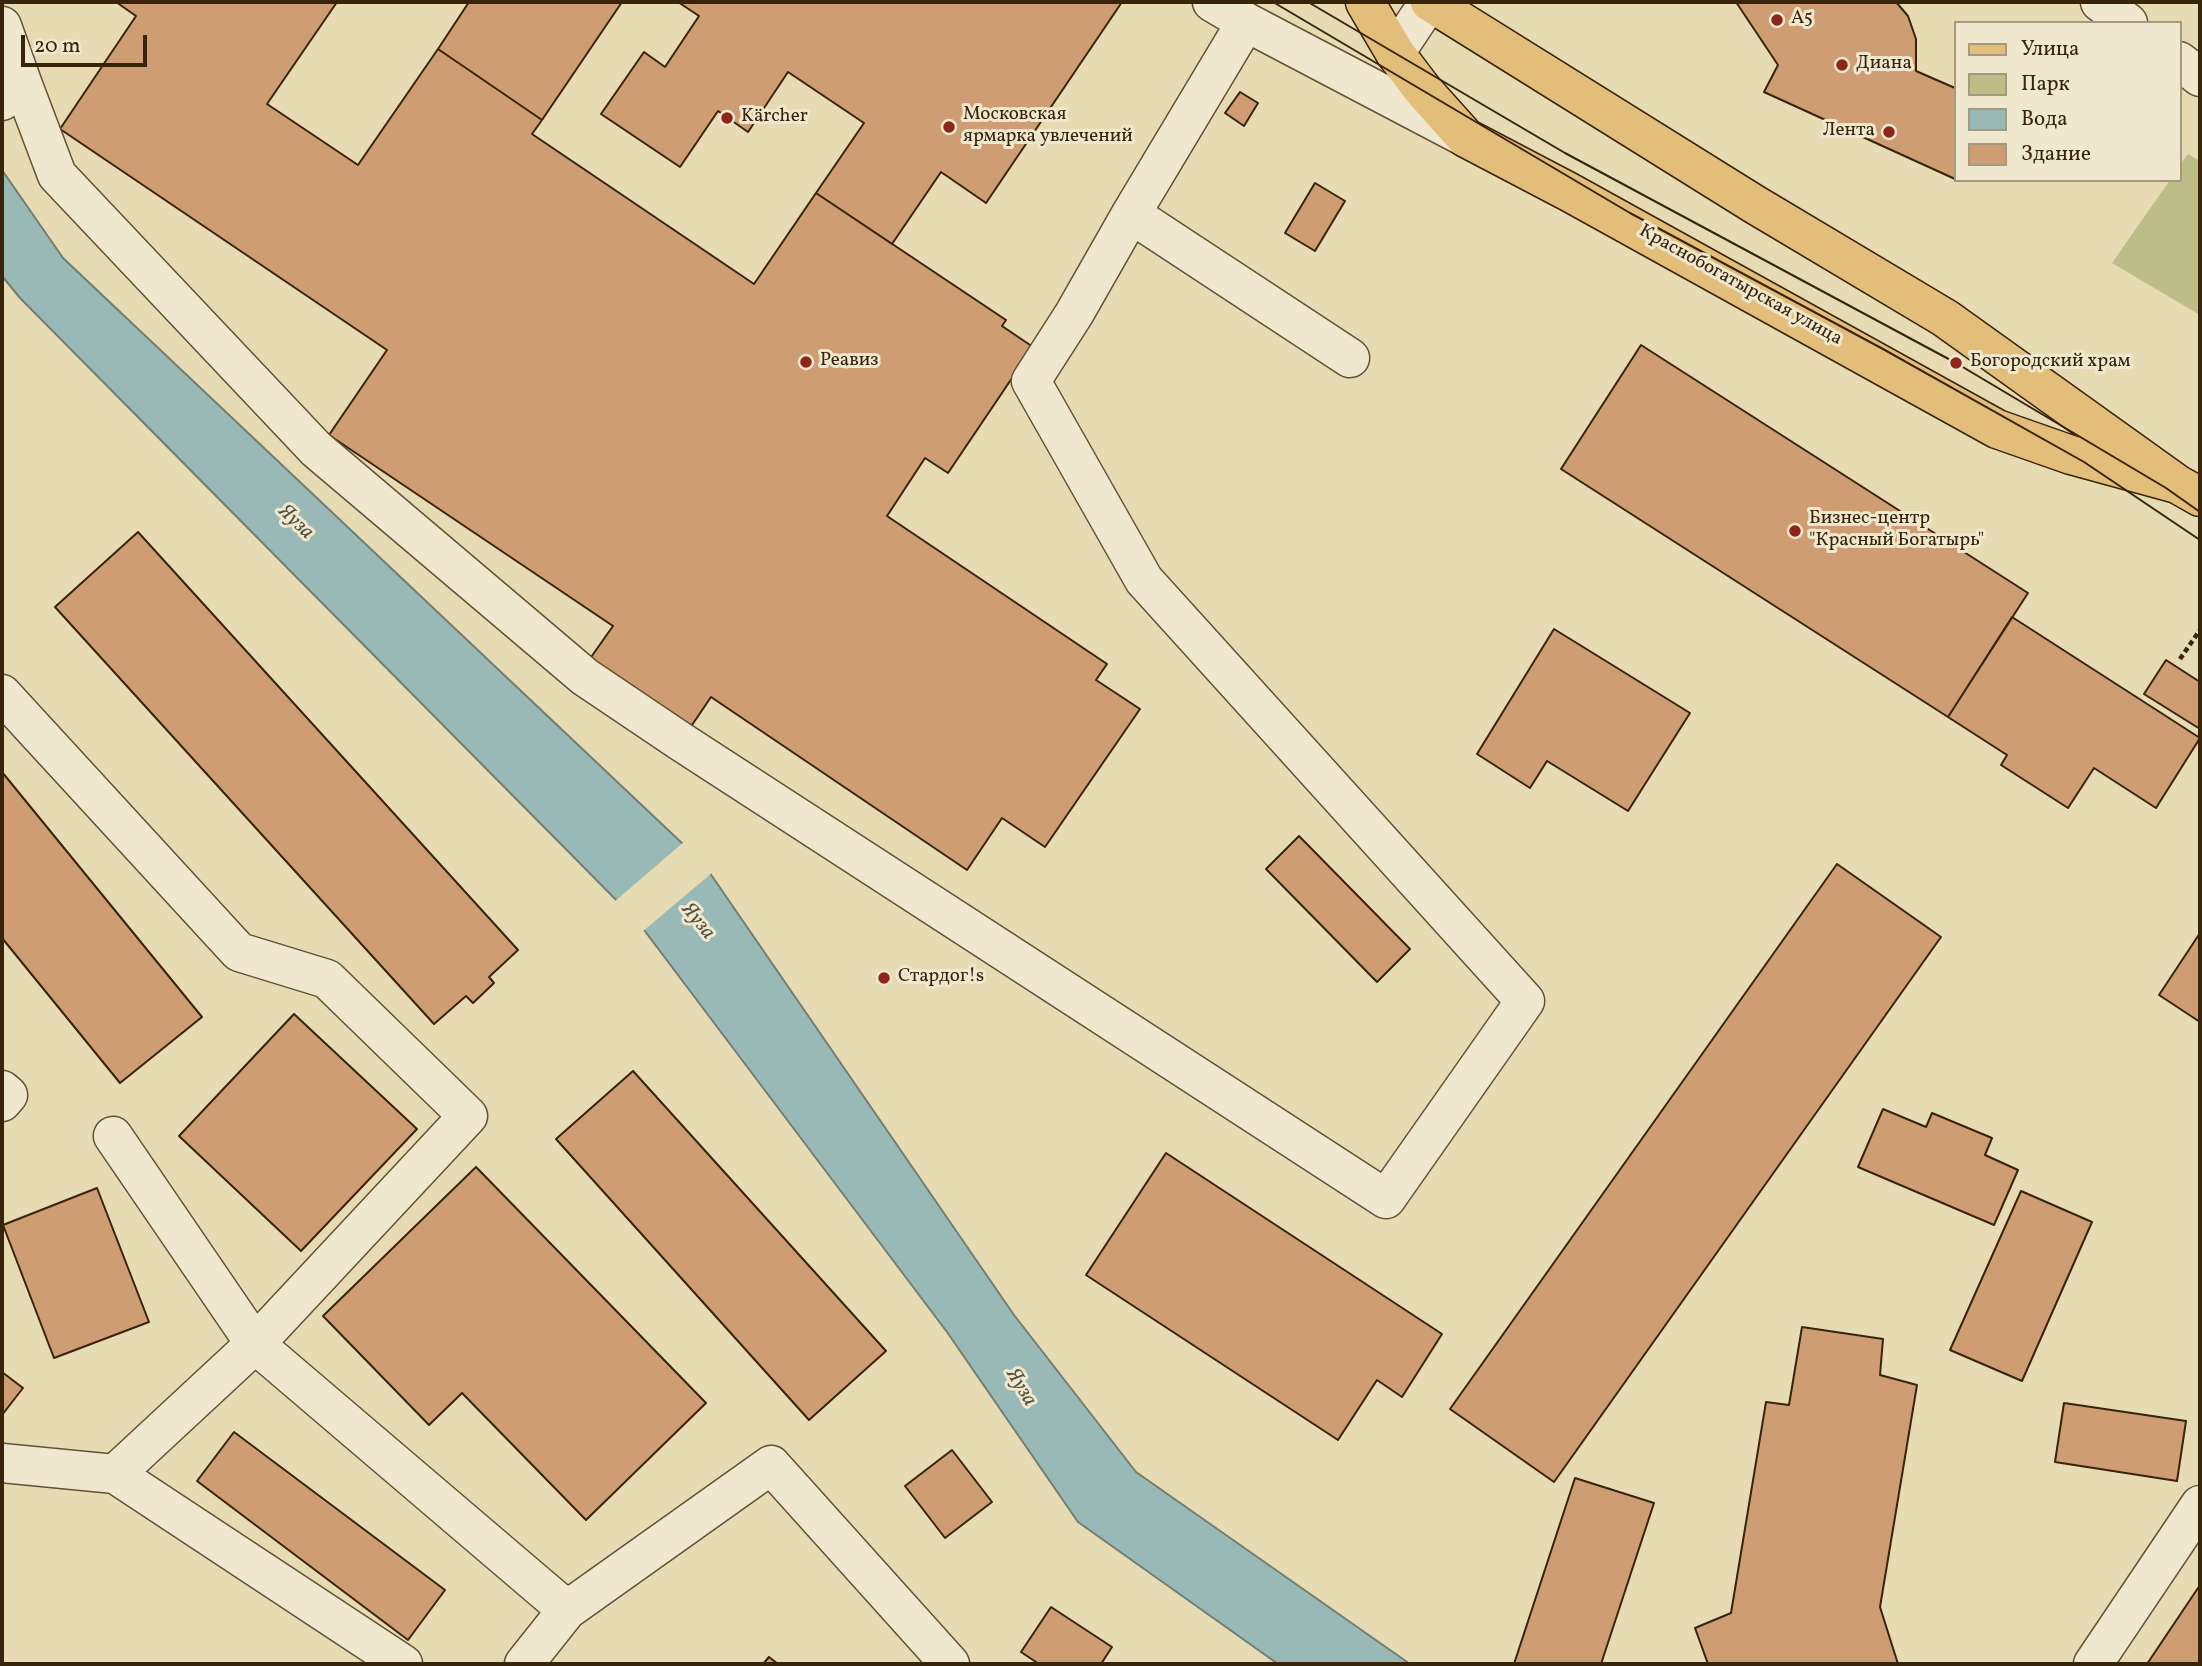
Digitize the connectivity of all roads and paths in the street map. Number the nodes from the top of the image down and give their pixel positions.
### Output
1 (1212, 2) edge
2 (1365, 2) edge
3 (1430, 2) edge
4 (2100, 2) edge
5 (2125, 21) edge
6 (1246, 22) junction
7 (2, 26) edge
8 (1395, 53) junction
9 (2181, 63) edge
10 (2200, 77) edge
11 (9, 96) edge
12 (1466, 138) junction
13 (1131, 214) junction
14 (1350, 358) dead end
15 (2188, 490) edge
16 (2200, 629) edge
17 (2179, 659) dead end
18 (2, 694) edge
19 (2, 1090) edge
20 (2, 1101) edge
21 (113, 1136) dead end
22 (255, 1344) junction
23 (2, 1463) edge
24 (115, 1474) junction
25 (2200, 1505) edge
26 (568, 1610) junction
27 (403, 1664) edge
28 (524, 1664) edge
29 (950, 1664) edge
30 (2093, 1664) edge

1 - 6 street
2 - 8 main road, Краснобогатырская улица
3 - 8 street
3 - 15 main road, Краснобогатырская улица
4 - 5 street
6 - 12 street
6 - 13 street
7 - 11 street
8 - 12 main road, Краснобогатырская улица
9 - 10 street
11 - 13 street
12 - 15 main road, Краснобогатырская улица
13 - 14 street
16 - 17 path
18 - 22 street
19 - 20 street
21 - 22 street
22 - 24 street
22 - 26 street
23 - 24 street
24 - 27 street
25 - 30 street
26 - 28 street
26 - 29 street

